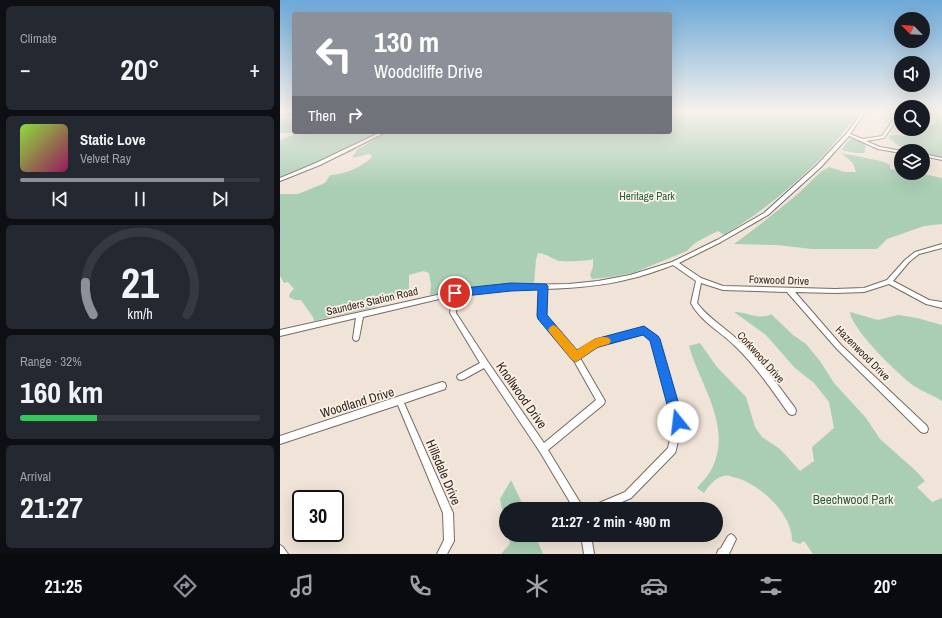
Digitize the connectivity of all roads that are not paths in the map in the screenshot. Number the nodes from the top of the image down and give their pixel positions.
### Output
1 (376, 136) edge
2 (846, 136) edge
3 (853, 136) edge
4 (884, 136) edge
5 (864, 140) junction
6 (894, 151) edge
7 (930, 156) edge
8 (942, 159) edge
9 (280, 180) edge
10 (942, 246) edge
11 (674, 263) junction
12 (699, 280) junction
13 (889, 282) junction
14 (543, 286) junction
15 (789, 290) junction
16 (455, 293) junction
17 (942, 306) edge
18 (360, 314) junction
19 (280, 333) edge
20 (356, 338) dead end
21 (576, 357) junction
22 (485, 364) junction
23 (461, 377) dead end
24 (442, 386) dead end
25 (400, 402) junction
26 (792, 411) dead end
27 (924, 429) dead end
28 (280, 440) edge
29 (544, 449) junction
30 (575, 502) edge
31 (612, 502) edge
32 (731, 539) dead end
33 (587, 542) edge
34 (280, 550) edge
35 (283, 554) edge
36 (442, 554) edge
37 (589, 554) edge
38 (722, 554) edge

1 - 9 street
2 - 11 street, Saunders Station Road
3 - 5 street
4 - 5 street
5 - 6 street
7 - 8 street
10 - 13 street
11 - 12 street, Foxwood Drive
11 - 14 street, Saunders Station Road
12 - 15 street, Foxwood Drive
12 - 26 street, Corkwood Drive
13 - 15 street, Foxwood Drive
13 - 17 street
14 - 16 street, Saunders Station Road
14 - 21 street
15 - 27 street, Hazenwood Drive
16 - 18 street, Saunders Station Road
16 - 22 street, Knollwood Drive
18 - 19 street, Saunders Station Road
18 - 20 street
21 - 29 street
21 - 31 street
22 - 23 street
22 - 29 street, Knollwood Drive
24 - 25 street, Woodland Drive
25 - 28 street, Woodland Drive
25 - 36 street, Hillsdale Drive
29 - 30 street, Knollwood Drive
32 - 38 street
33 - 37 street
34 - 35 street

